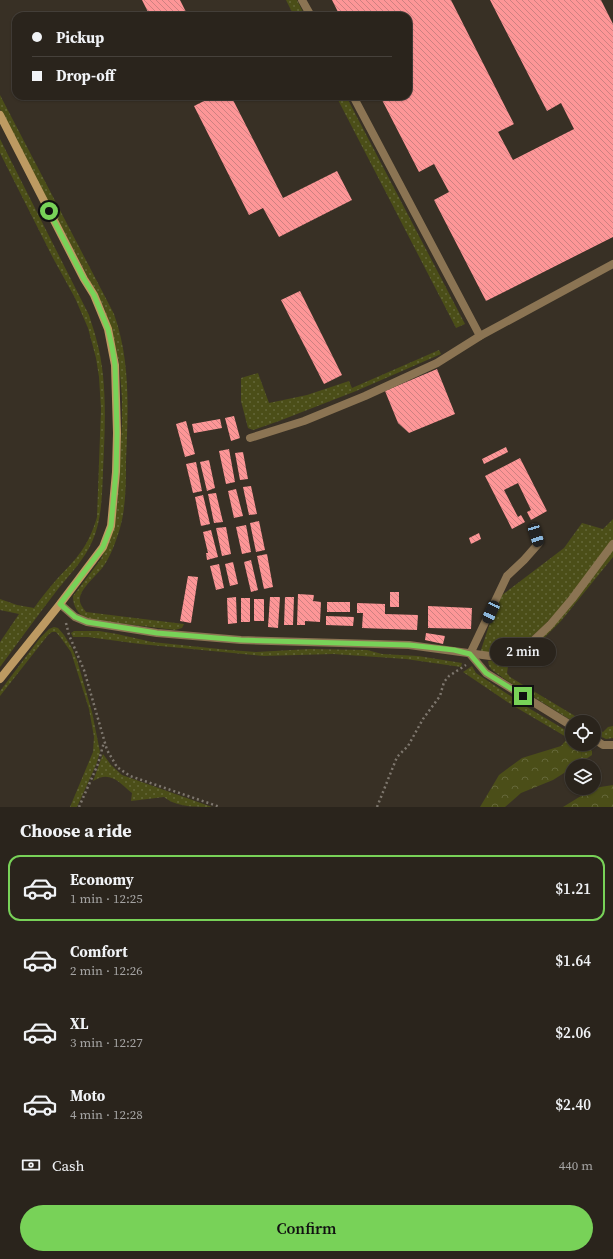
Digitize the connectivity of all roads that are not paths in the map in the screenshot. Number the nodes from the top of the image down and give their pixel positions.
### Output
1 (302, 0) edge
2 (309, 12) edge
3 (355, 100) edge
4 (0, 115) edge
5 (613, 264) edge
6 (480, 336) junction
7 (250, 438) dead end
8 (534, 526) dead end
9 (613, 544) edge
10 (60, 604) junction
11 (470, 654) junction
12 (0, 679) edge
13 (565, 722) edge
14 (601, 744) edge
15 (613, 745) edge

1 - 2 street
3 - 6 street
4 - 10 street
5 - 6 street
6 - 7 street
8 - 11 street
9 - 11 street
10 - 11 street
10 - 12 street
11 - 13 street
14 - 15 street

